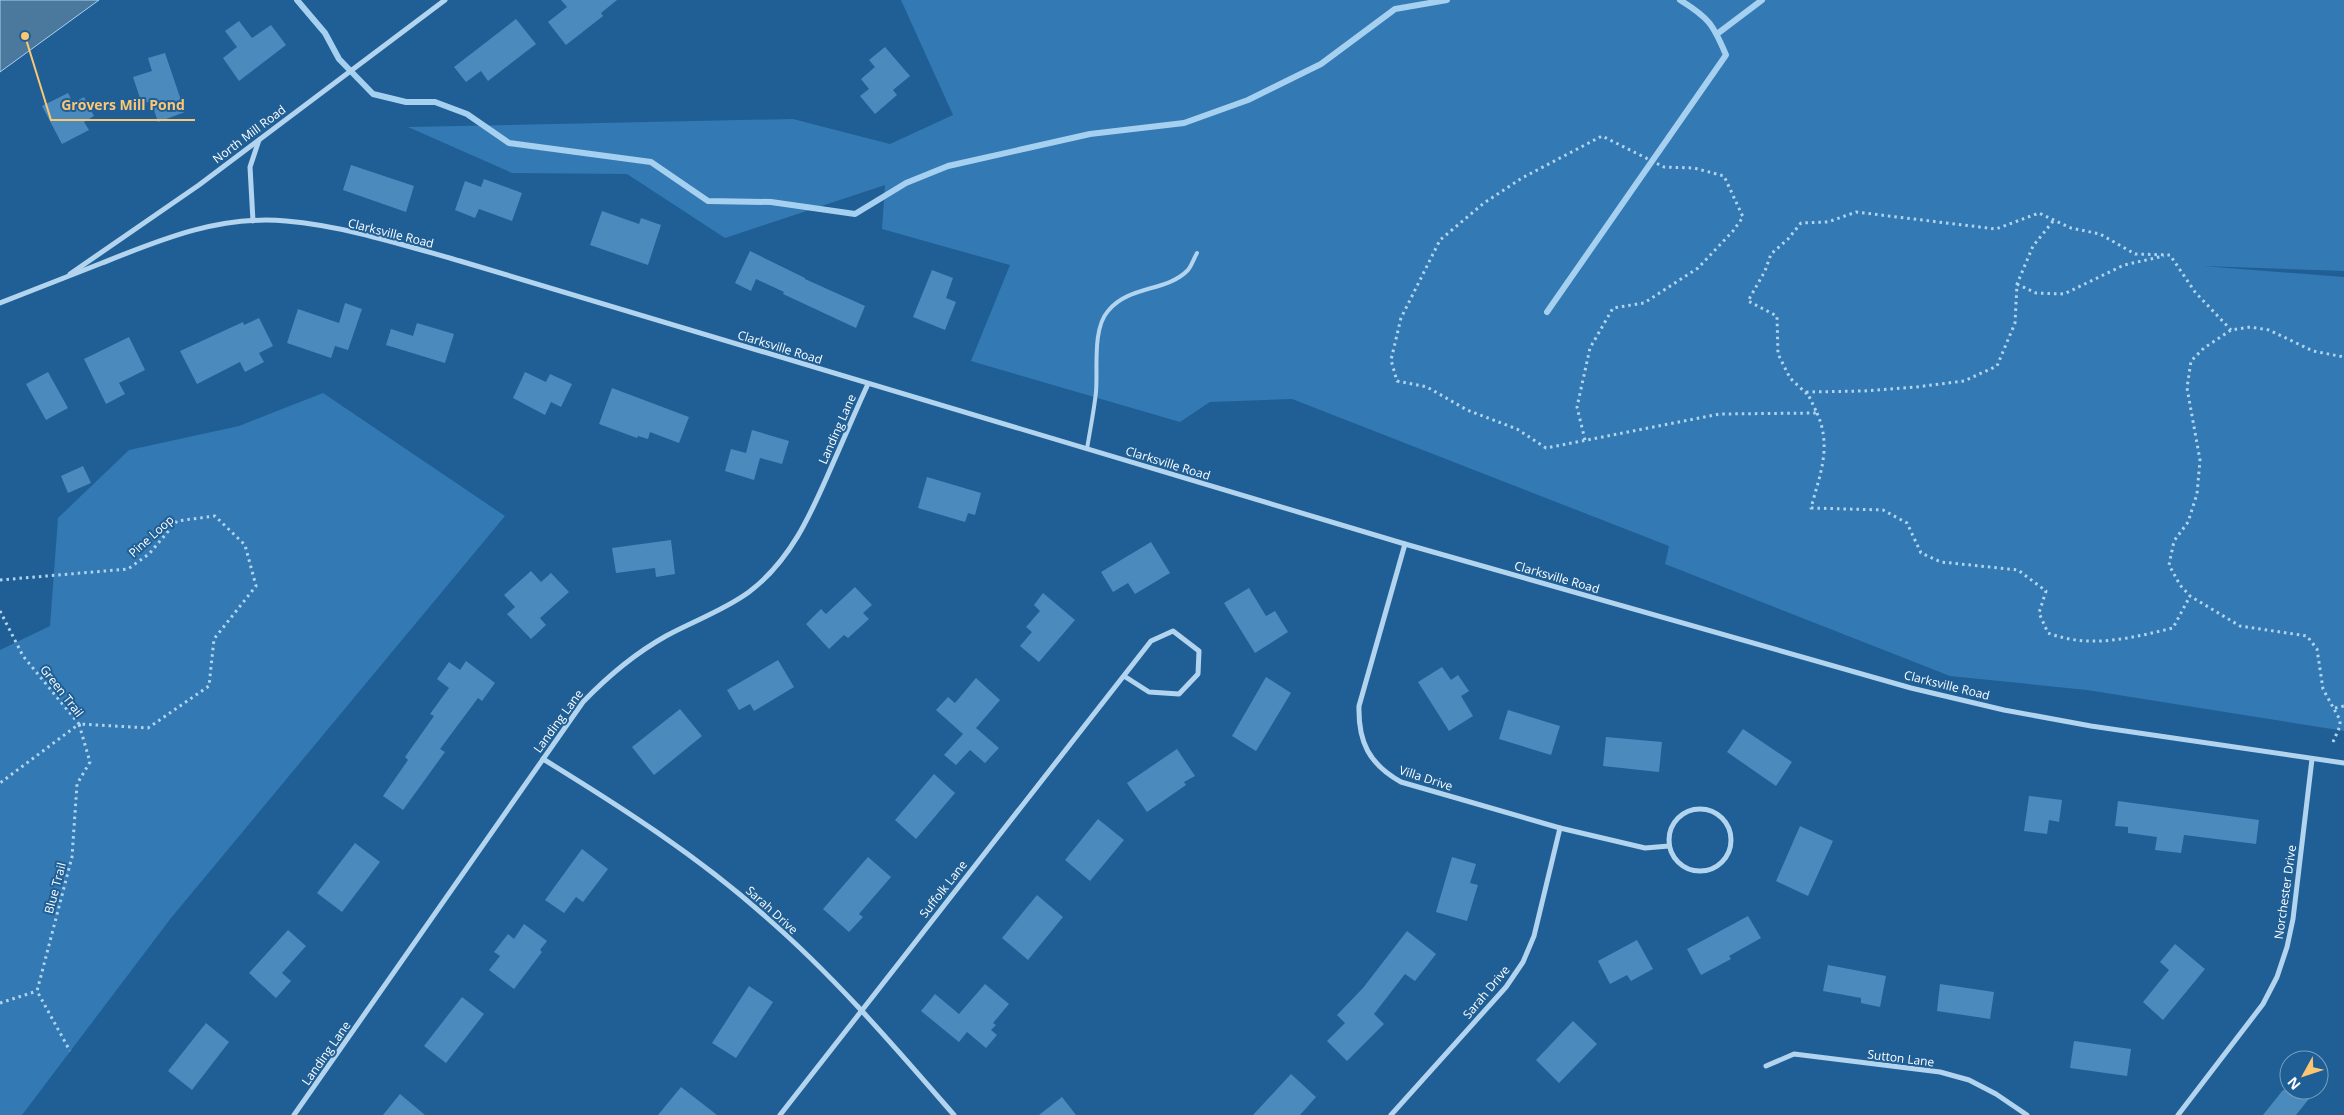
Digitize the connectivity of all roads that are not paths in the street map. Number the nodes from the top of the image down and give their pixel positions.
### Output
1 (445, 0) edge
2 (259, 139) junction
3 (253, 221) junction
4 (1197, 253) dead end
5 (62, 279) junction
6 (0, 304) edge
7 (868, 384) junction
8 (1087, 449) junction
9 (1405, 544) junction
10 (1124, 676) junction
11 (543, 759) junction
12 (2312, 759) junction
13 (2344, 764) edge
14 (1560, 828) junction
15 (1669, 846) junction
16 (862, 1009) junction
17 (1766, 1066) dead end
18 (294, 1115) edge
19 (780, 1115) edge
20 (954, 1115) edge
21 (1391, 1115) edge
22 (2026, 1115) edge
23 (2178, 1115) edge

1 - 2 street, North Mill Road
2 - 3 street
2 - 5 street, North Mill Road
3 - 5 street, Clarksville Road
3 - 7 street, Clarksville Road
4 - 8 lane
5 - 6 street, Clarksville Road
7 - 8 street, Clarksville Road
7 - 11 street, Landing Lane
8 - 9 street, Clarksville Road
9 - 12 street, Clarksville Road
9 - 14 street, Villa Drive
10 - 10 street, Suffolk Lane
10 - 16 street, Suffolk Lane
11 - 16 street, Sarah Drive
11 - 18 street, Landing Lane
12 - 13 street, Clarksville Road
12 - 23 street, Norchester Drive
14 - 15 street, Villa Drive
14 - 21 street, Sarah Drive
15 - 15 street
16 - 19 street, Suffolk Lane
16 - 20 street, Sarah Drive
17 - 22 street, Sutton Lane

